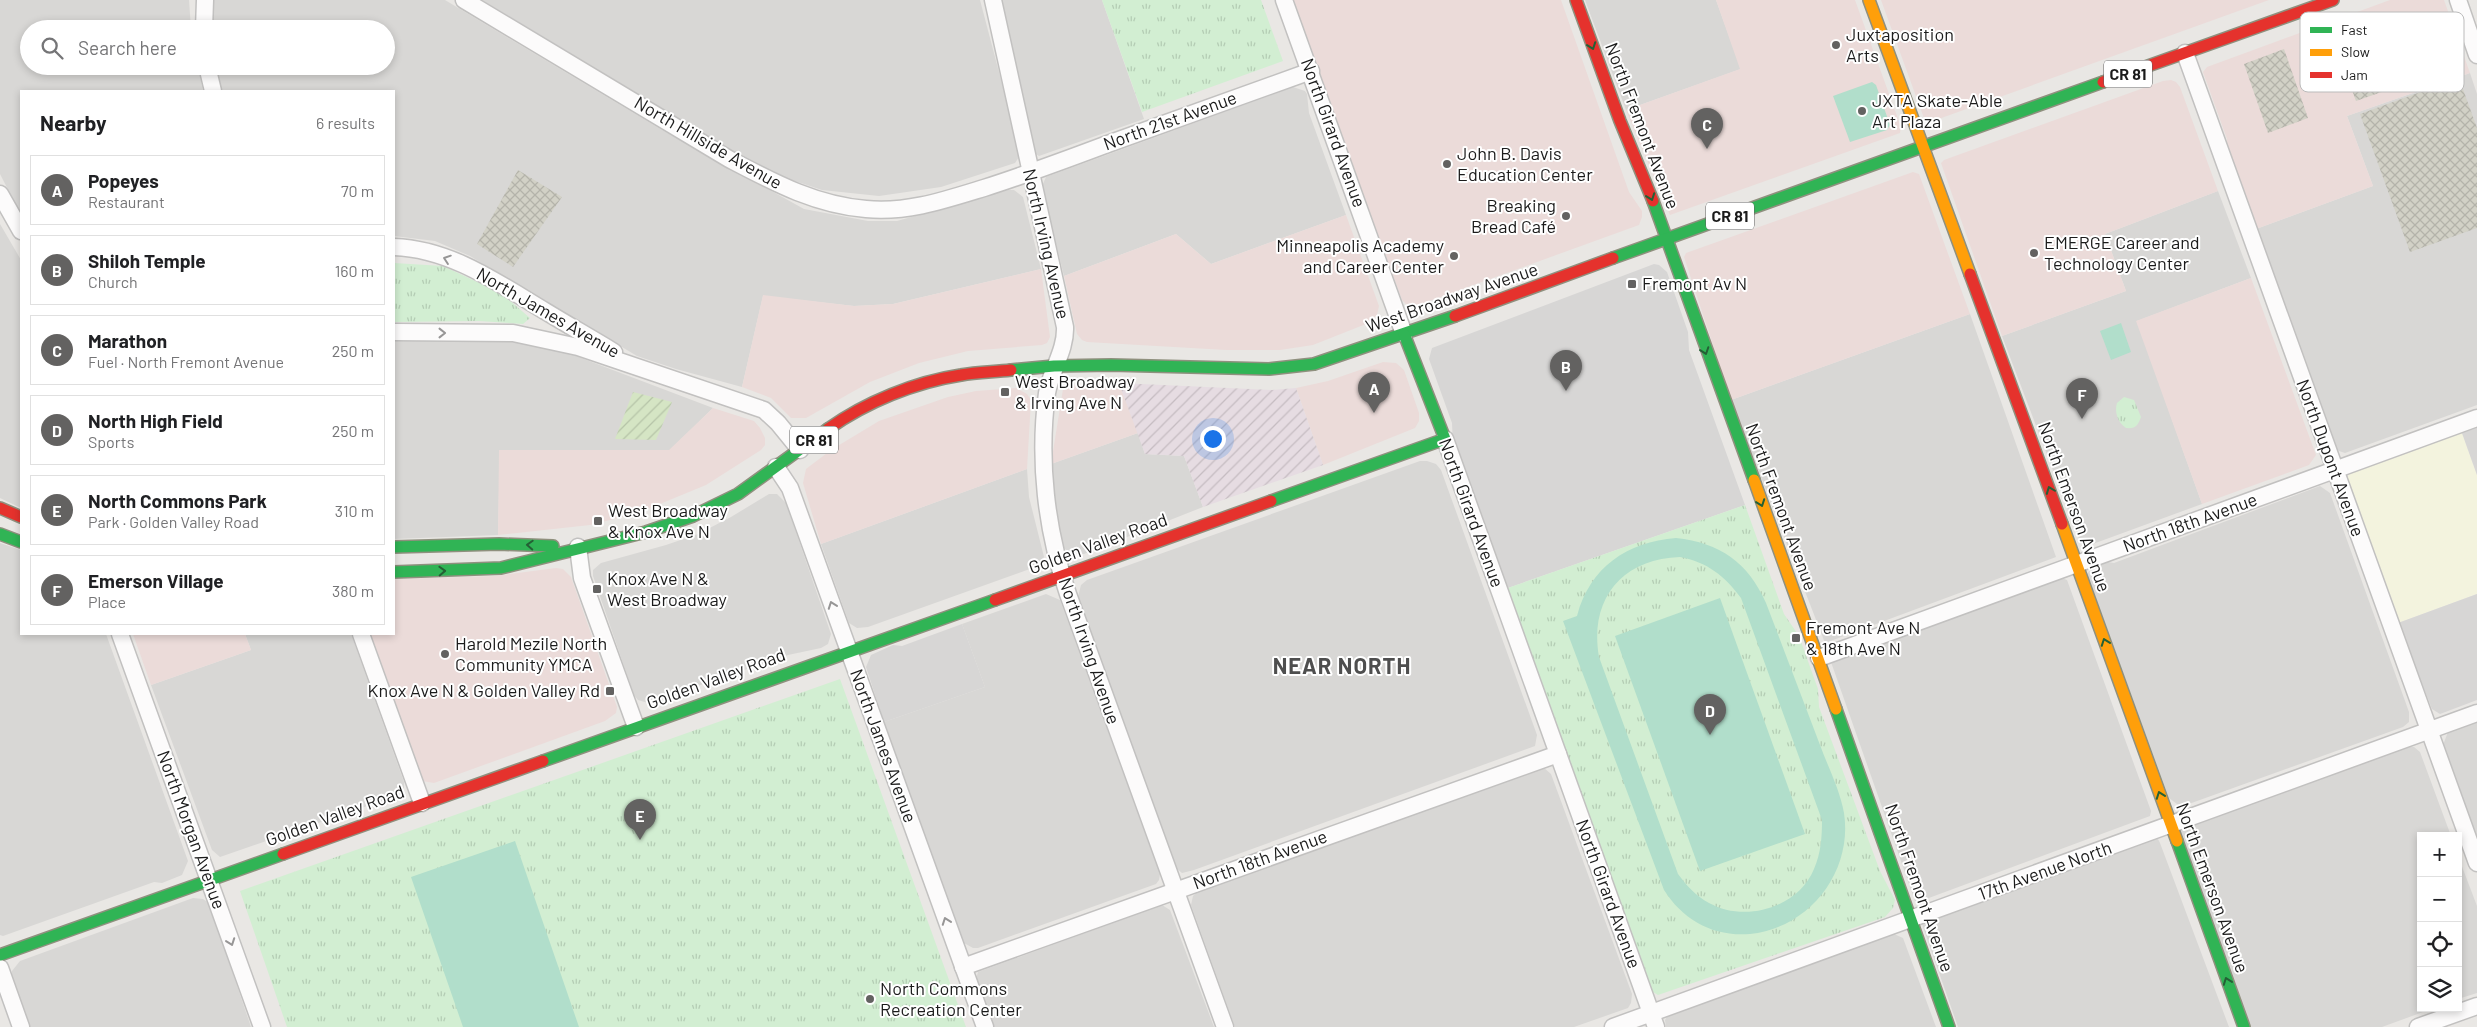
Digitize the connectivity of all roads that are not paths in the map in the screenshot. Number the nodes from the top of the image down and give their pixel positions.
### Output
1 (205, 0) edge
2 (464, 0) edge
3 (993, 0) edge
4 (1284, 0) edge
5 (1576, 0) edge
6 (1869, 0) edge
7 (2333, 0) edge
8 (2458, 0) edge
9 (2462, 12) edge
10 (2464, 17) edge
11 (204, 20) edge
12 (2185, 53) junction
13 (2477, 55) edge
14 (1311, 71) junction
15 (209, 75) edge
16 (213, 90) edge
17 (1922, 147) junction
18 (1030, 173) junction
19 (0, 194) edge
20 (20, 229) edge
21 (1666, 239) junction
22 (395, 247) edge
23 (395, 332) edge
24 (1404, 334) junction
25 (1054, 366) junction
26 (642, 368) junction
27 (2477, 418) edge
28 (1445, 439) junction
29 (800, 450) junction
30 (776, 467) junction
31 (2334, 470) junction
32 (0, 508) edge
33 (20, 517) edge
34 (0, 534) edge
35 (20, 542) edge
36 (395, 547) edge
37 (578, 547) junction
38 (2077, 564) junction
39 (395, 572) edge
40 (1062, 576) junction
41 (120, 635) edge
42 (361, 635) edge
43 (849, 651) junction
44 (1819, 658) junction
45 (2477, 713) edge
46 (636, 727) junction
47 (2428, 730) junction
48 (1558, 754) junction
49 (422, 803) junction
50 (2171, 826) junction
51 (2477, 863) edge
52 (208, 880) junction
53 (1174, 891) junction
54 (1909, 919) junction
55 (0, 955) edge
56 (963, 967) junction
57 (0, 968) edge
58 (2477, 1006) edge
59 (1653, 1020) edge
60 (21, 1027) edge
61 (262, 1027) edge
62 (985, 1027) edge
63 (1225, 1027) edge
64 (1613, 1027) edge
65 (1949, 1027) edge
66 (2244, 1027) edge
67 (2418, 1027) edge

1 - 11 street
2 - 18 street, North Hillside Avenue
3 - 18 street, North Irving Avenue
4 - 14 street, North Girard Avenue
5 -> 21 street, North Fremont Avenue
6 - 17 street, North Emerson Avenue
7 - 12 street, West Broadway Avenue / CR 81
8 - 9 street
10 - 13 street
12 - 17 street, West Broadway Avenue / CR 81
12 - 31 street, North Dupont Avenue
14 - 18 street, North 21st Avenue
14 - 24 street, North Girard Avenue
15 - 16 street
17 - 21 street, West Broadway Avenue / CR 81
38 -> 17 street, North Emerson Avenue
18 - 25 street, North Irving Avenue
19 - 20 street
21 - 24 street, West Broadway Avenue / CR 81
21 -> 44 street, North Fremont Avenue
26 -> 22 street, North James Avenue
23 -> 26 street, North James Avenue
24 - 25 street, West Broadway Avenue / CR 81
24 - 28 street, North Girard Avenue
25 - 29 street, West Broadway Avenue / CR 81
25 - 40 street, North Irving Avenue
26 - 29 street, North James Avenue
27 - 31 street, North 18th Avenue
28 - 40 street, Golden Valley Road
28 - 48 street, North Girard Avenue
29 - 30 street, West Broadway Avenue / CR 81
30 - 37 street, West Broadway Avenue / CR 81
43 -> 30 street, North James Avenue
31 - 38 street, North 18th Avenue
31 - 47 street, North Dupont Avenue
32 - 33 street
34 - 35 street
37 -> 36 street, West Broadway Avenue / CR 81
39 -> 37 street, West Broadway Avenue / CR 81
37 - 46 street
38 - 44 street, North 18th Avenue
50 -> 38 street, North Emerson Avenue
40 - 43 street, Golden Valley Road
40 - 53 street, North Irving Avenue
41 - 52 street, North Morgan Avenue
42 - 49 street
43 - 46 street, Golden Valley Road
56 -> 43 street, North James Avenue
44 - 54 street, North Fremont Avenue
45 - 47 street, 17th Avenue North
46 - 49 street, Golden Valley Road
47 - 50 street, 17th Avenue North
47 - 51 street, North Dupont Avenue
48 - 53 street, North 18th Avenue
48 - 59 street, North Girard Avenue
49 - 52 street, Golden Valley Road
50 - 54 street, 17th Avenue North
66 -> 50 street, North Emerson Avenue
52 - 55 street, Golden Valley Road
52 -> 61 street, North Morgan Avenue
53 - 56 street, North 18th Avenue
53 - 63 street, North Irving Avenue
54 - 59 street, 17th Avenue North
54 - 65 street, North Fremont Avenue
56 - 62 street, North James Avenue
57 - 60 street
58 - 67 street
59 - 64 street, 17th Avenue North

